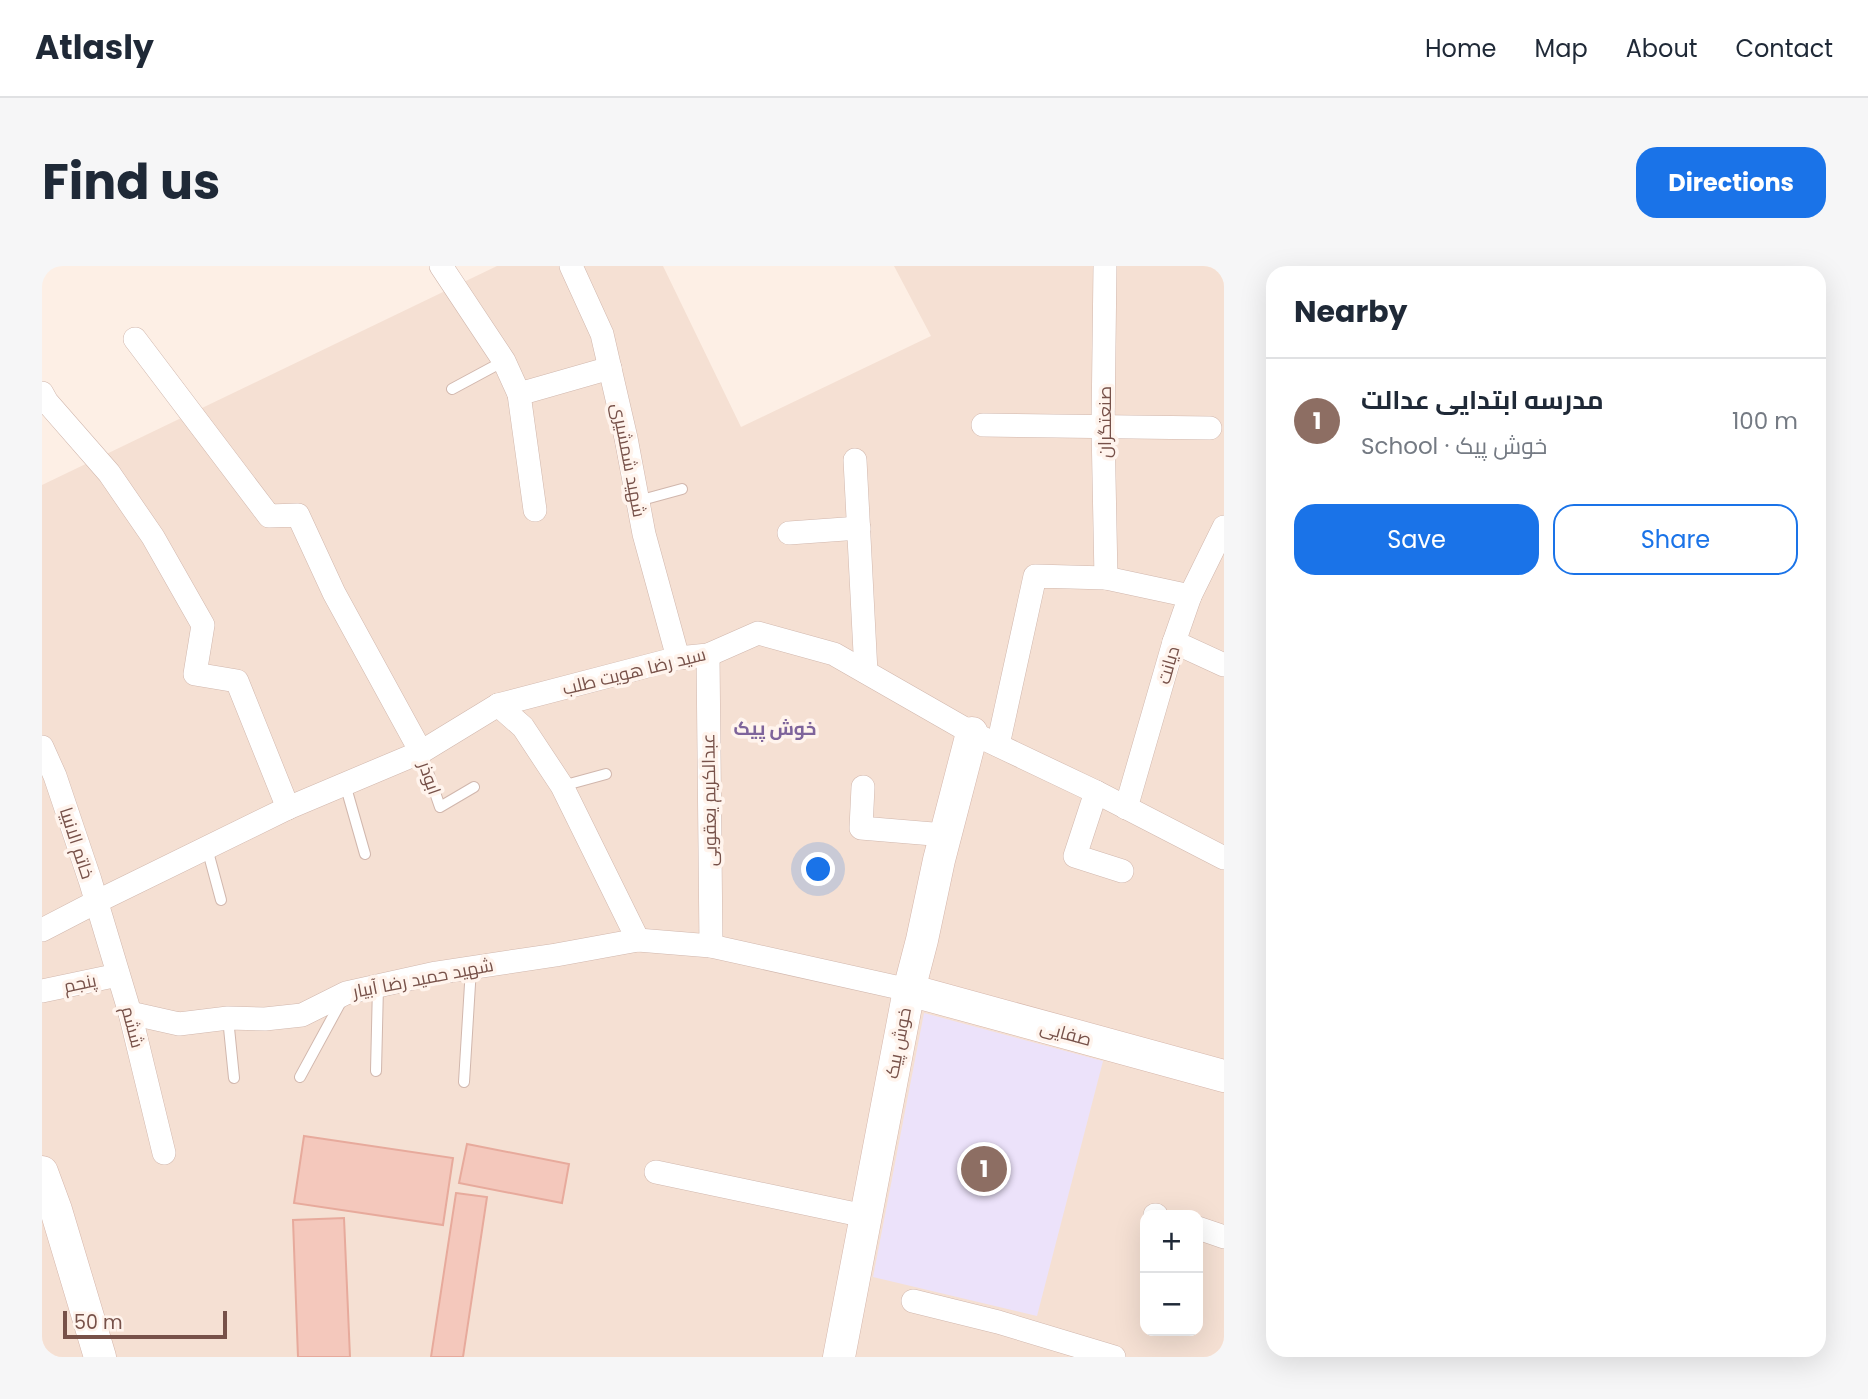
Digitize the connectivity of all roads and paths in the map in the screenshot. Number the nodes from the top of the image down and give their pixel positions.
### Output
1 (441, 266) edge
2 (571, 266) edge
3 (1105, 266) edge
4 (135, 339) dead end
5 (504, 361) junction
6 (610, 368) junction
7 (452, 389) dead end
8 (42, 393) edge
9 (519, 394) junction
10 (983, 425) dead end
11 (1103, 426) junction
12 (1210, 428) dead end
13 (855, 460) dead end
14 (682, 489) dead end
15 (638, 501) junction
16 (535, 510) dead end
17 (1224, 527) edge
18 (859, 528) junction
19 (789, 533) dead end
20 (1106, 578) junction
21 (1190, 596) junction
22 (1174, 642) junction
23 (708, 655) junction
24 (678, 658) junction
25 (1224, 665) edge
26 (866, 672) junction
27 (498, 705) junction
28 (985, 739) junction
29 (42, 747) edge
30 (421, 752) junction
31 (606, 774) dead end
32 (345, 784) junction
33 (562, 786) junction
34 (474, 787) dead end
35 (863, 787) dead end
36 (1096, 792) junction
37 (288, 808) junction
38 (1126, 808) junction
39 (945, 835) junction
40 (207, 848) junction
41 (365, 854) dead end
42 (1224, 858) edge
43 (1122, 871) dead end
44 (221, 900) dead end
45 (96, 902) junction
46 (42, 930) edge
47 (638, 940) junction
48 (711, 946) junction
49 (471, 968) junction
50 (118, 975) junction
51 (378, 986) junction
52 (909, 990) junction
53 (42, 991) edge
54 (346, 993) junction
55 (130, 1013) junction
56 (229, 1018) junction
57 (376, 1071) dead end
58 (1224, 1076) edge
59 (300, 1077) dead end
60 (234, 1078) dead end
61 (464, 1082) dead end
62 (164, 1153) dead end
63 (42, 1172) edge
64 (656, 1172) dead end
65 (49, 1214) edge
66 (865, 1216) junction
67 (1203, 1230) edge
68 (1224, 1237) edge
69 (913, 1301) dead end
70 (100, 1357) edge
71 (839, 1357) edge
72 (1114, 1357) edge

1 - 5 street
2 - 6 street, شهید شمشیری
3 - 11 street, صنعتگران
4 - 30 street
5 - 7 lane
5 - 9 street
6 - 9 street
6 - 15 street, شهید شمشیری
8 - 37 street
9 - 16 street
10 - 11 street
11 - 12 street
11 - 20 street, صنعتگران
13 - 18 street
14 - 15 lane
15 - 24 street, شهید شمشیری
17 - 21 street, دیانت
18 - 19 street
18 - 26 street
20 - 21 street
20 - 28 street
21 - 22 street, دیانت
22 - 25 street
22 - 38 street, دیانت
23 - 24 street, سید رضا هویت طلب
23 - 26 street, سید رضا هویت طلب
23 - 48 street, عبدالکریم یعقوبی
24 - 27 street, سید رضا هویت طلب
26 - 28 street, سید رضا هویت طلب
27 - 30 street, سید رضا هویت طلب
27 - 33 street
28 - 36 street, سید رضا هویت طلب
28 - 39 street, خوش پیک
29 - 45 street, خاتم الانبیا
30 - 32 street, سید رضا هویت طلب
30 - 34 lane, ابوذر
31 - 33 lane
32 - 37 street, سید رضا هویت طلب
32 - 41 lane
33 - 47 street
35 - 39 street
36 - 38 street, سید رضا هویت طلب
36 - 43 street
37 - 40 street, سید رضا هویت طلب
38 - 42 street, سید رضا هویت طلب
39 - 52 street, خوش پیک
40 - 44 lane
40 - 45 street, سید رضا هویت طلب
45 - 46 street, سید رضا هویت طلب
45 - 50 street, ششم
47 - 48 street, شهید حمید رضا آبیار
47 - 49 street, شهید حمید رضا آبیار
48 - 52 street, شهید حمید رضا آبیار
49 - 51 street, شهید حمید رضا آبیار
49 - 61 lane
50 - 53 street, پنجم
50 - 55 street, ششم
51 - 54 street, شهید حمید رضا آبیار
51 - 57 lane
52 - 58 street, صفایی
52 - 66 street, خوش پیک
54 - 56 street, شهید حمید رضا آبیار
54 - 59 lane
55 - 56 street, شهید حمید رضا آبیار
55 - 62 street, ششم
56 - 60 lane
63 - 65 street
64 - 66 street
65 - 70 street
66 - 71 street, خوش پیک
67 - 68 street
69 - 72 street

